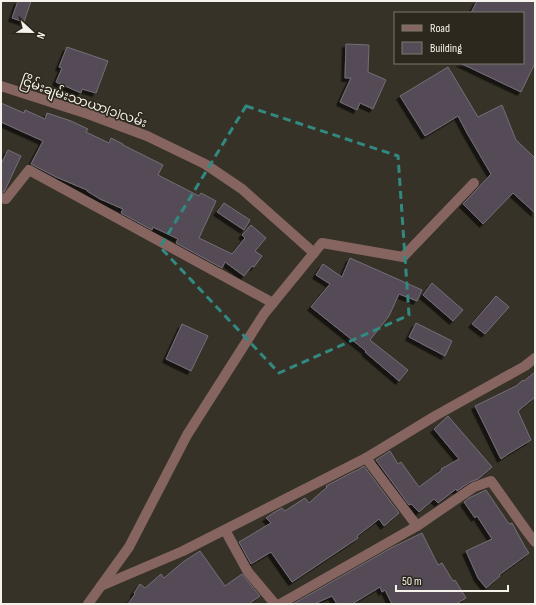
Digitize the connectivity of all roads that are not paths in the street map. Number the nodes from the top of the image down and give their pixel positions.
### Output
1 (1, 86) edge
2 (474, 183) dead end
3 (4, 199) edge
4 (314, 253) junction
5 (273, 302) junction
6 (535, 358) edge
7 (366, 458) junction
8 (417, 526) junction
9 (225, 530) junction
10 (535, 542) edge
11 (101, 586) junction
12 (88, 604) edge
13 (275, 604) edge
14 (280, 604) edge

1 - 4 street, ငြိမ်းချမ်းသာယာ(၁)လမ်း
2 - 4 street
3 - 5 street
4 - 5 street
5 - 11 street
6 - 7 street
7 - 8 street
7 - 9 street
8 - 10 street
8 - 14 street
9 - 11 street
9 - 13 street
11 - 12 street

